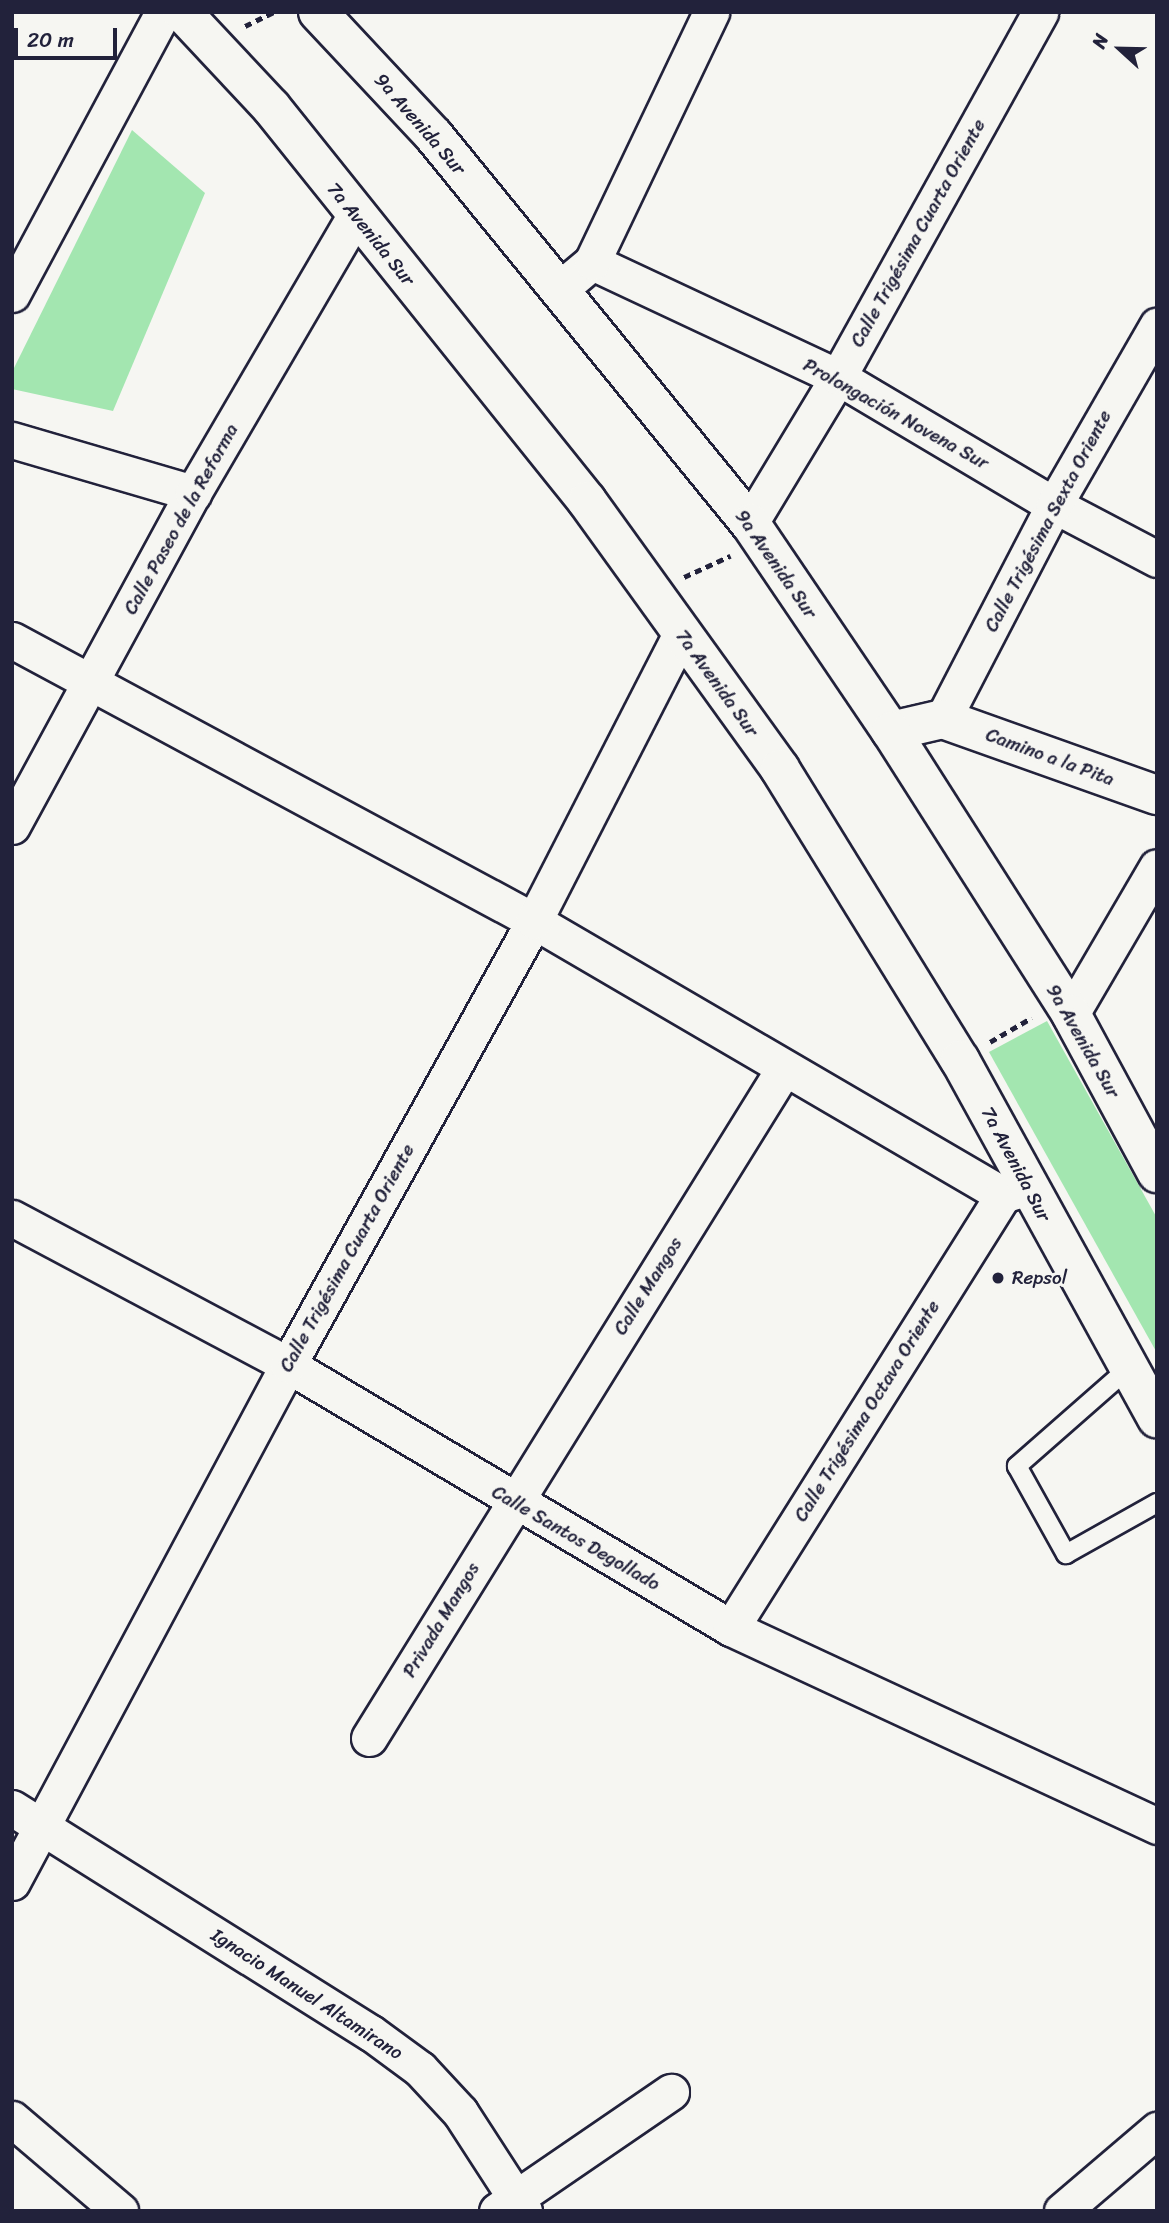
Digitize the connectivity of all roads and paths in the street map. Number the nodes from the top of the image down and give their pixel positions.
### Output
1 (163, 12) edge
2 (181, 12) edge
3 (318, 12) edge
4 (711, 12) edge
5 (1040, 12) edge
6 (355, 216) junction
7 (592, 262) junction
8 (558, 290) junction
9 (12, 294) edge
10 (1157, 326) edge
11 (838, 377) junction
12 (12, 440) edge
13 (193, 493) junction
14 (1054, 505) junction
15 (756, 532) junction
16 (1157, 559) edge
17 (652, 592) junction
18 (681, 634) junction
19 (12, 640) edge
20 (90, 686) junction
21 (943, 719) junction
22 (891, 731) junction
23 (1157, 796) edge
24 (12, 826) edge
25 (1157, 867) edge
26 (534, 921) junction
27 (1066, 1007) junction
28 (960, 1059) junction
29 (783, 1070) junction
30 (1157, 1173) edge
31 (1015, 1191) junction
32 (12, 1218) edge
33 (288, 1364) junction
34 (1131, 1366) junction
35 (1157, 1419) edge
36 (513, 1501) junction
37 (1157, 1503) edge
38 (731, 1628) junction
39 (369, 1738) dead end
40 (12, 1808) edge
41 (1157, 1826) edge
42 (44, 1827) junction
43 (12, 1882) edge
44 (671, 2092) dead end
45 (12, 2119) edge
46 (1157, 2130) edge
47 (513, 2207) edge
48 (120, 2211) edge
49 (1062, 2211) edge

1 - 9 street
2 - 6 main road, 7a Avenida Sur
3 - 8 main road, 9a Avenida Sur
4 - 7 street
5 - 11 street, Calle Trigésima Cuarta Oriente
6 - 13 street, Calle Paseo de la Reforma
6 - 17 main road, 7a Avenida Sur
7 - 8 street
7 - 11 street, Prolongación Novena Sur
8 - 15 main road, 9a Avenida Sur
10 - 14 street, Calle Trigésima Sexta Oriente
11 - 14 street, Prolongación Novena Sur
11 - 15 street, Calle Trigésima Cuarta Oriente
12 - 13 street
13 - 20 street, Calle Paseo de la Reforma
14 - 16 street, Prolongación Novena Sur
14 - 21 street, Calle Trigésima Sexta Oriente
15 - 17 path
15 - 22 main road, 9a Avenida Sur
17 - 18 main road, 7a Avenida Sur
18 - 26 street, Calle Trigésima Cuarta Oriente
18 - 28 main road, 7a Avenida Sur
19 - 20 street
20 - 24 street, Calle Paseo de la Reforma
20 - 26 street
21 - 22 main road
21 - 23 main road, Camino a la Pita
22 - 27 main road, 9a Avenida Sur
25 - 27 street
26 - 29 street
26 - 33 street, Calle Trigésima Cuarta Oriente
27 - 28 path
27 - 30 main road, 9a Avenida Sur
28 - 31 main road, 7a Avenida Sur
29 - 31 street
29 - 36 street, Calle Mangos
31 - 34 main road, 7a Avenida Sur
31 - 38 street, Calle Trigésima Octava Oriente
32 - 33 street, Calle Santos Degollado
33 - 36 street, Calle Santos Degollado
33 - 42 street, Calle Trigésima Cuarta Oriente
34 - 35 main road, 7a Avenida Sur
34 - 37 lane
36 - 38 street, Calle Santos Degollado
36 - 39 street, Privada Mangos
38 - 41 street, Calle Santos Degollado
40 - 42 street, Ignacio Manuel Altamirano
42 - 43 street, Calle Trigésima Cuarta Oriente
42 - 47 street, Ignacio Manuel Altamirano
44 - 47 street
45 - 48 street
46 - 49 street

